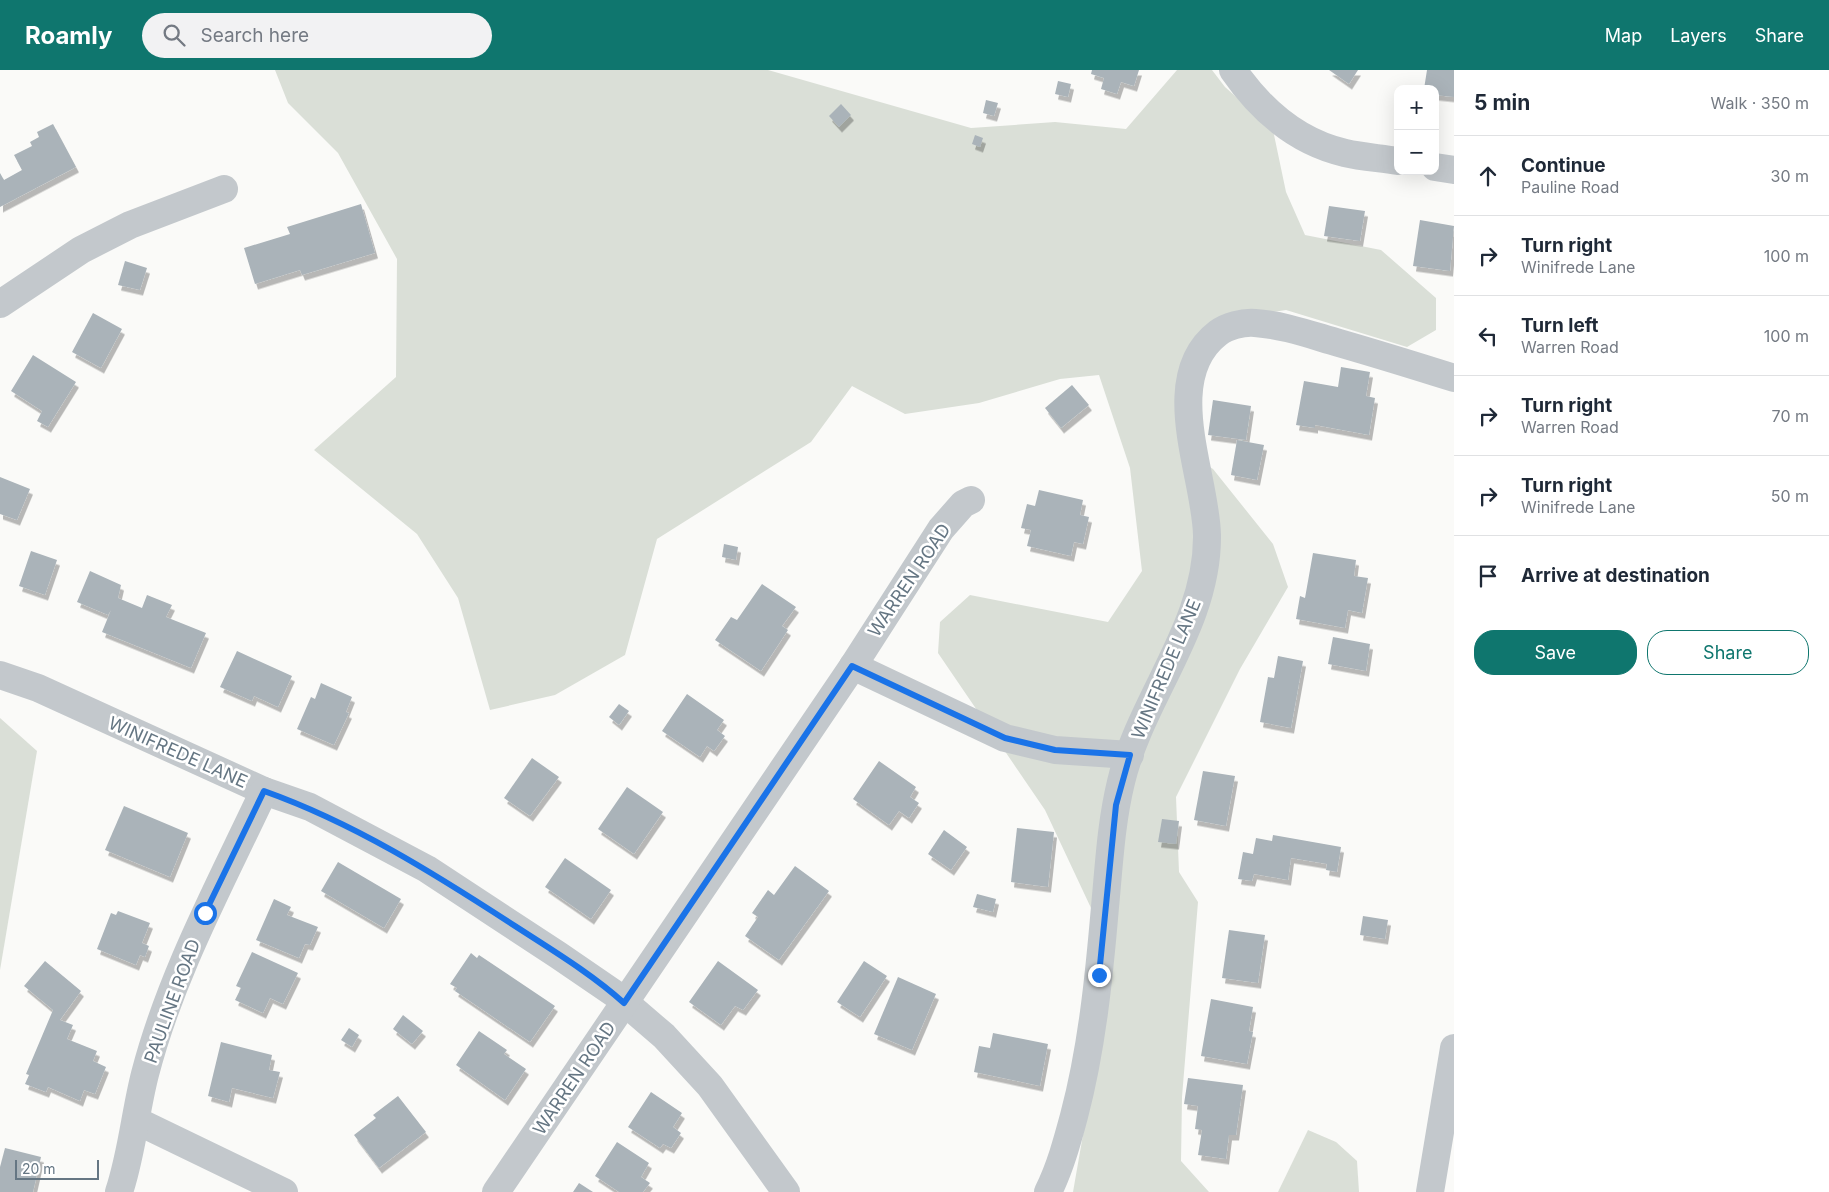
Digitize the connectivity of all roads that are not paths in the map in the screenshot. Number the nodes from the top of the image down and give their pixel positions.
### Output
1 (1233, 70) edge
2 (1394, 160) edge
3 (1439, 168) edge
4 (1454, 170) edge
5 (224, 189) dead end
6 (0, 304) edge
7 (1454, 378) edge
8 (971, 500) dead end
9 (852, 666) junction
10 (0, 675) edge
11 (1130, 755) junction
12 (264, 791) junction
13 (624, 1003) junction
14 (1454, 1048) edge
15 (137, 1121) junction
16 (119, 1192) edge
17 (284, 1192) edge
18 (496, 1192) edge
19 (786, 1192) edge
20 (1048, 1192) edge
21 (1430, 1192) edge

1 - 2 street
3 - 4 street
5 - 6 street
7 - 11 street, WINIFREDE LANE
8 - 9 street, WARREN ROAD
9 - 11 street
9 - 13 street, WARREN ROAD
10 - 12 street, WINIFREDE LANE
11 - 20 street, WINIFREDE LANE
12 - 13 street, WINIFREDE LANE
12 - 15 street, PAULINE ROAD
13 - 18 street, WARREN ROAD
13 - 19 street, WINIFREDE LANE
14 - 21 street
15 - 16 street, PAULINE ROAD
15 - 17 street

